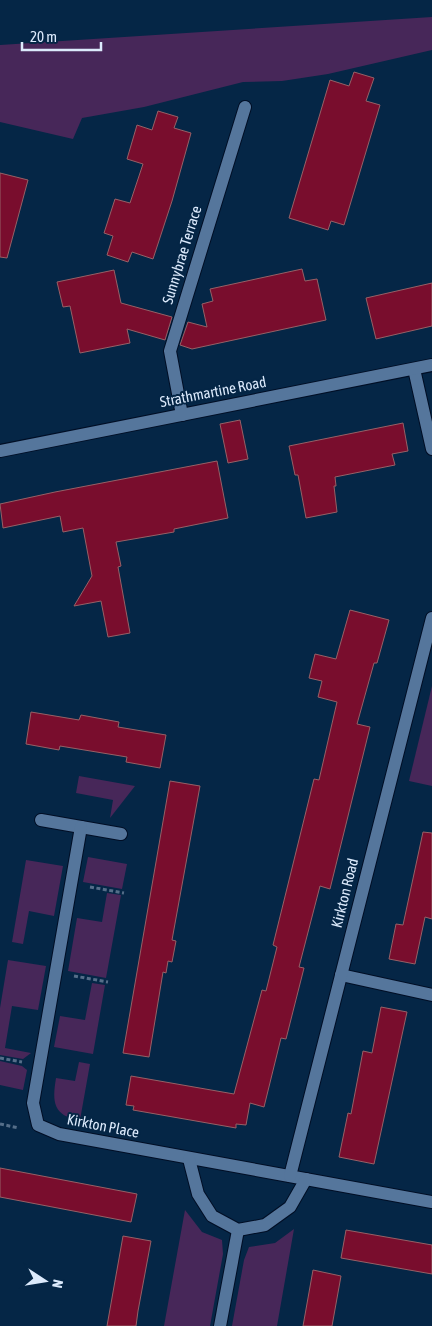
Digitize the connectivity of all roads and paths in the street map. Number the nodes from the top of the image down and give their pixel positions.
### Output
1 (245, 107) dead end
2 (432, 365) edge
3 (414, 369) junction
4 (182, 415) junction
5 (432, 448) edge
6 (0, 451) edge
7 (432, 618) edge
8 (41, 820) dead end
9 (81, 827) junction
10 (121, 834) dead end
11 (71, 883) junction
12 (124, 893) dead end
13 (56, 972) junction
14 (341, 975) junction
15 (108, 982) dead end
16 (432, 996) edge
17 (189, 1159) junction
18 (290, 1176) junction
19 (306, 1179) junction
20 (432, 1202) edge
21 (238, 1230) junction
22 (220, 1326) edge

1 - 4 street, Sunnybrae Terrace
2 - 3 street, Strathmartine Road
3 - 4 street, Strathmartine Road
3 - 5 street
4 - 6 street, Strathmartine Road
7 - 14 street, Kirkton Road
8 - 9 street
9 - 10 street
9 - 11 street, Kirkton Place
11 - 12 path
11 - 13 street, Kirkton Place
13 - 15 path
13 - 17 street, Kirkton Place
14 - 16 street
14 - 18 street, Kirkton Road
17 - 18 street, Kirkton Place
17 - 21 street
18 - 19 street, Kirkton Place
19 - 20 street, Kirkton Place
19 - 21 street
21 - 22 street

